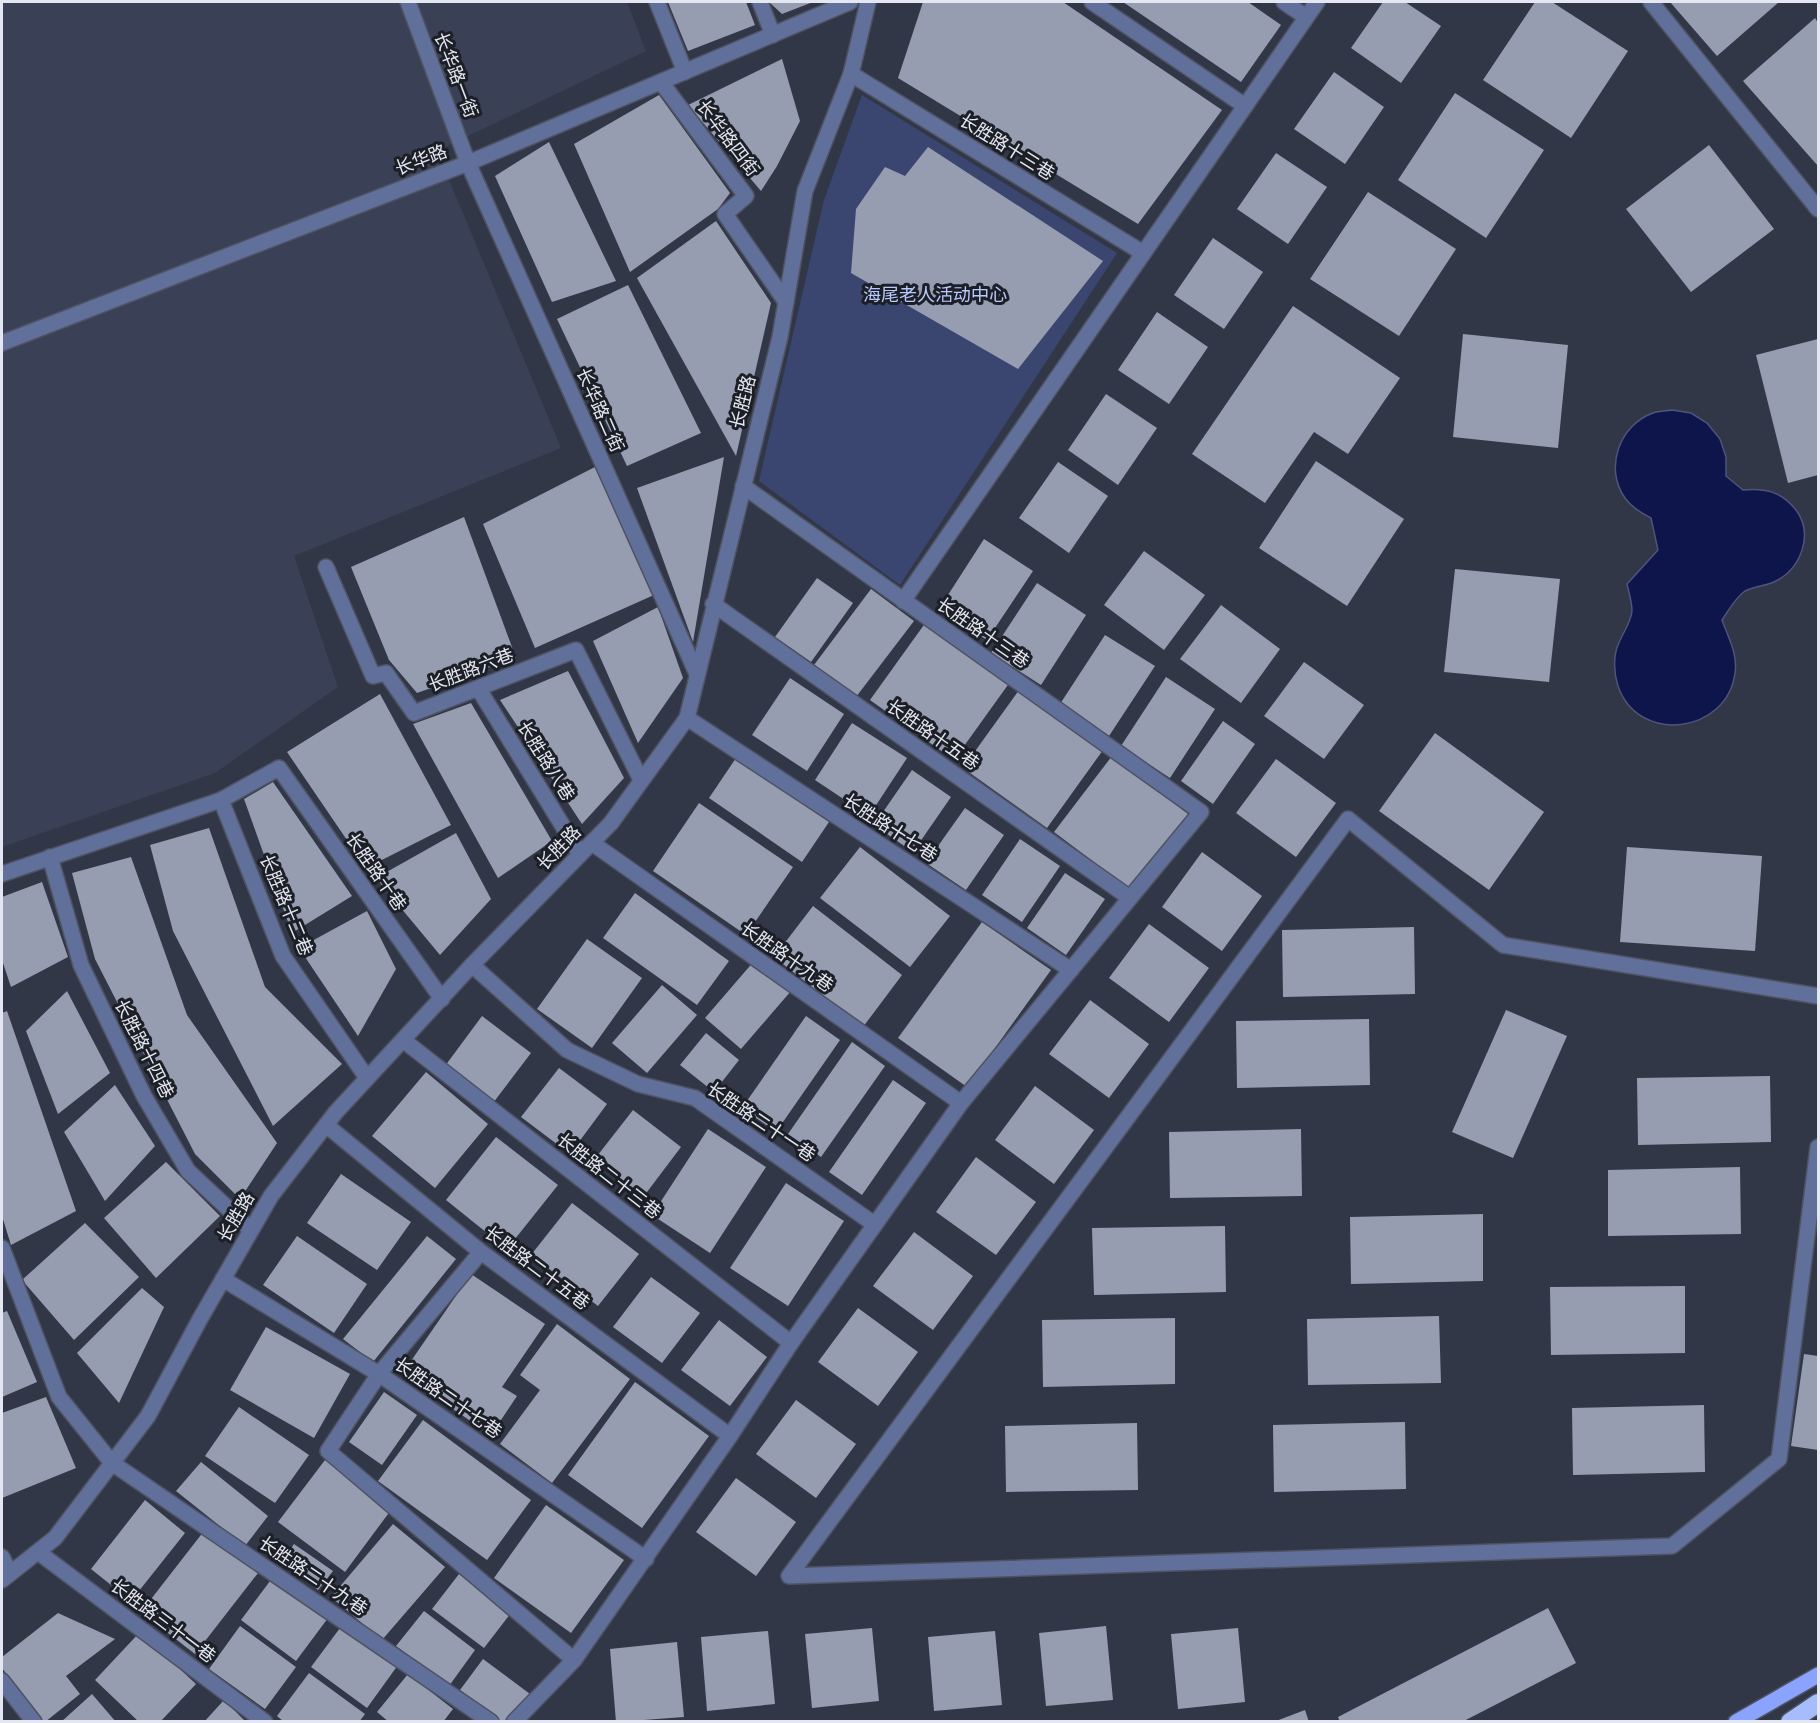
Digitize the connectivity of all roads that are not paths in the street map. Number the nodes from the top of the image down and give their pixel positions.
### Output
1 (408, 2) edge
2 (657, 2) edge
3 (760, 2) edge
4 (850, 2) edge
5 (868, 2) edge
6 (1092, 2) edge
7 (1284, 2) edge
8 (1317, 2) edge
9 (1651, 2) edge
10 (1306, 17) junction
11 (773, 35) junction
12 (685, 72) junction
13 (851, 74) junction
14 (661, 82) junction
15 (1245, 106) junction
16 (468, 163) junction
17 (1818, 209) edge
18 (1143, 253) junction
19 (786, 302) junction
20 (2, 343) edge
21 (743, 486) junction
22 (326, 567) dead end
23 (903, 601) junction
24 (713, 604) junction
25 (697, 674) junction
26 (478, 688) junction
27 (687, 718) junction
28 (641, 780) junction
29 (221, 800) junction
30 (592, 843) junction
31 (580, 854) junction
32 (50, 857) junction
33 (2, 874) edge
34 (1130, 898) junction
35 (472, 965) junction
36 (1071, 970) junction
37 (1818, 996) edge
38 (442, 999) junction
39 (403, 1040) junction
40 (367, 1078) junction
41 (961, 1103) junction
42 (326, 1125) junction
43 (1818, 1147) edge
44 (874, 1224) junction
45 (251, 1230) junction
46 (2, 1248) edge
47 (481, 1252) junction
48 (223, 1279) junction
49 (791, 1343) junction
50 (379, 1374) junction
51 (730, 1436) junction
52 (112, 1463) junction
53 (38, 1552) junction
54 (2, 1557) edge
55 (646, 1559) junction
56 (6, 1577) edge
57 (574, 1660) junction
58 (1818, 1675) edge
59 (2, 1681) edge
60 (1818, 1703) edge
61 (34, 1722) edge
62 (265, 1722) edge
63 (491, 1722) edge
64 (514, 1722) edge
65 (1736, 1722) edge
66 (1790, 1722) edge

1 - 16 street, 长华路一街
2 - 12 street
3 - 11 street
4 - 11 street, 长华路
5 - 13 street, 长胜路
6 - 15 street
7 - 10 street
8 - 10 street
9 - 17 street
10 - 15 street
11 - 12 street, 长华路
12 - 14 street, 长华路
13 - 18 street, 长胜路十三巷
13 - 19 street, 长胜路
14 - 16 street, 长华路
14 - 19 street, 长华路四街
15 - 18 street
16 - 20 street, 长华路
16 - 25 street, 长华路二街
18 - 23 street
19 - 21 street, 长胜路
21 - 23 street, 长胜路十三巷
21 - 24 street, 长胜路
22 - 26 street, 长胜路六巷
23 - 34 street, 长胜路十三巷
24 - 25 street, 长胜路
24 - 34 street, 长胜路十五巷
25 - 27 street, 长胜路
26 - 28 street, 长胜路六巷
26 - 31 street, 长胜路八巷
27 - 28 street, 长胜路
27 - 36 street, 长胜路十七巷
28 - 30 street, 长胜路
29 - 32 street
29 - 38 street, 长胜路十巷
29 - 40 street, 长胜路十二巷
30 - 31 street, 长胜路
30 - 41 street, 长胜路十九巷
31 - 35 street, 长胜路
32 - 33 street
32 - 45 street, 长胜路十四巷
34 - 36 street
35 - 38 street, 长胜路
35 - 44 street, 长胜路二十一巷
36 - 41 street
37 - 43 street
38 - 39 street, 长胜路
39 - 40 street, 长胜路
39 - 49 street, 长胜路二十三巷
40 - 42 street, 长胜路
41 - 44 street
42 - 45 street, 长胜路
42 - 47 street, 长胜路二十五巷
44 - 49 street
45 - 48 street, 长胜路
46 - 52 street, 长胜路二十九巷
47 - 50 street
47 - 51 street, 长胜路二十五巷
48 - 50 street, 长胜路二十七巷
48 - 52 street, 长胜路
49 - 51 street
50 - 55 street, 长胜路二十七巷
50 - 57 street
51 - 55 street
52 - 53 street, 长胜路
52 - 63 street, 长胜路二十九巷
53 - 56 street, 长胜路
53 - 62 street, 长胜路三十一巷
54 - 56 street
55 - 57 street
57 - 64 street
58 - 65 main road
59 - 61 street
60 - 66 highway

